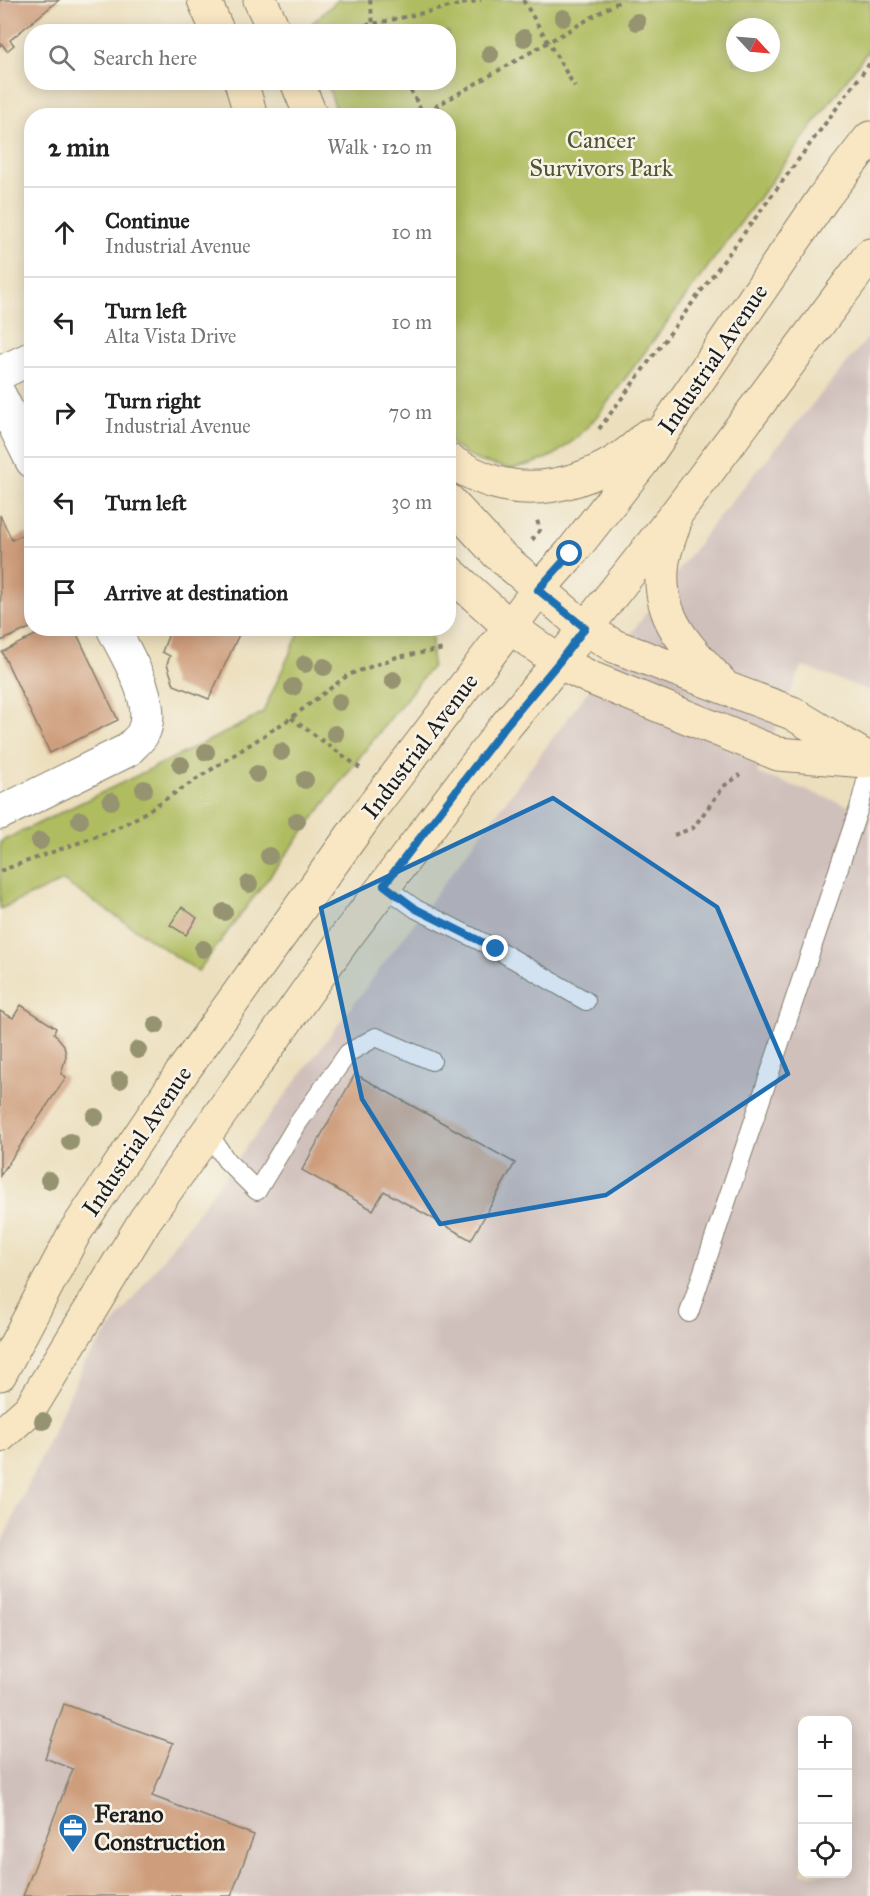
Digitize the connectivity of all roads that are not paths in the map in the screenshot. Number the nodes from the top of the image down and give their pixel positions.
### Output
1 (204, 0) edge
2 (260, 0) edge
3 (214, 24) edge
4 (271, 24) edge
5 (243, 90) edge
6 (300, 90) edge
7 (249, 108) edge
8 (308, 108) edge
9 (870, 138) edge
10 (870, 255) edge
11 (24, 362) edge
12 (0, 373) edge
13 (704, 373) junction
14 (0, 396) edge
15 (24, 445) edge
16 (456, 465) edge
17 (456, 509) edge
18 (679, 510) junction
19 (456, 578) edge
20 (538, 590) junction
21 (510, 627) junction
22 (585, 628) junction
23 (121, 636) edge
24 (559, 662) junction
25 (724, 687) junction
26 (870, 761) edge
27 (870, 766) edge
28 (0, 813) edge
29 (384, 885) junction
30 (586, 1001) dead end
31 (432, 1061) dead end
32 (208, 1132) junction
33 (689, 1313) dead end
34 (0, 1374) edge
35 (0, 1436) edge

1 - 3 main road
2 - 4 main road
5 - 7 main road
6 - 8 main road
9 - 13 main road, Industrial Avenue
10 - 18 main road
11 - 12 street
13 - 16 main road
13 - 20 main road, Industrial Avenue
14 - 15 street
17 - 20 main road
18 - 22 main road
18 - 25 main road
19 - 21 main road
20 - 21 main road, Industrial Avenue
20 - 22 main road
21 - 24 main road
21 - 34 main road, Industrial Avenue
22 - 24 main road
22 - 25 main road
23 - 28 street
24 - 26 main road
24 - 29 main road
25 - 26 main road
27 - 33 lane
29 - 30 lane
29 - 32 main road
31 - 32 lane
32 - 35 main road

